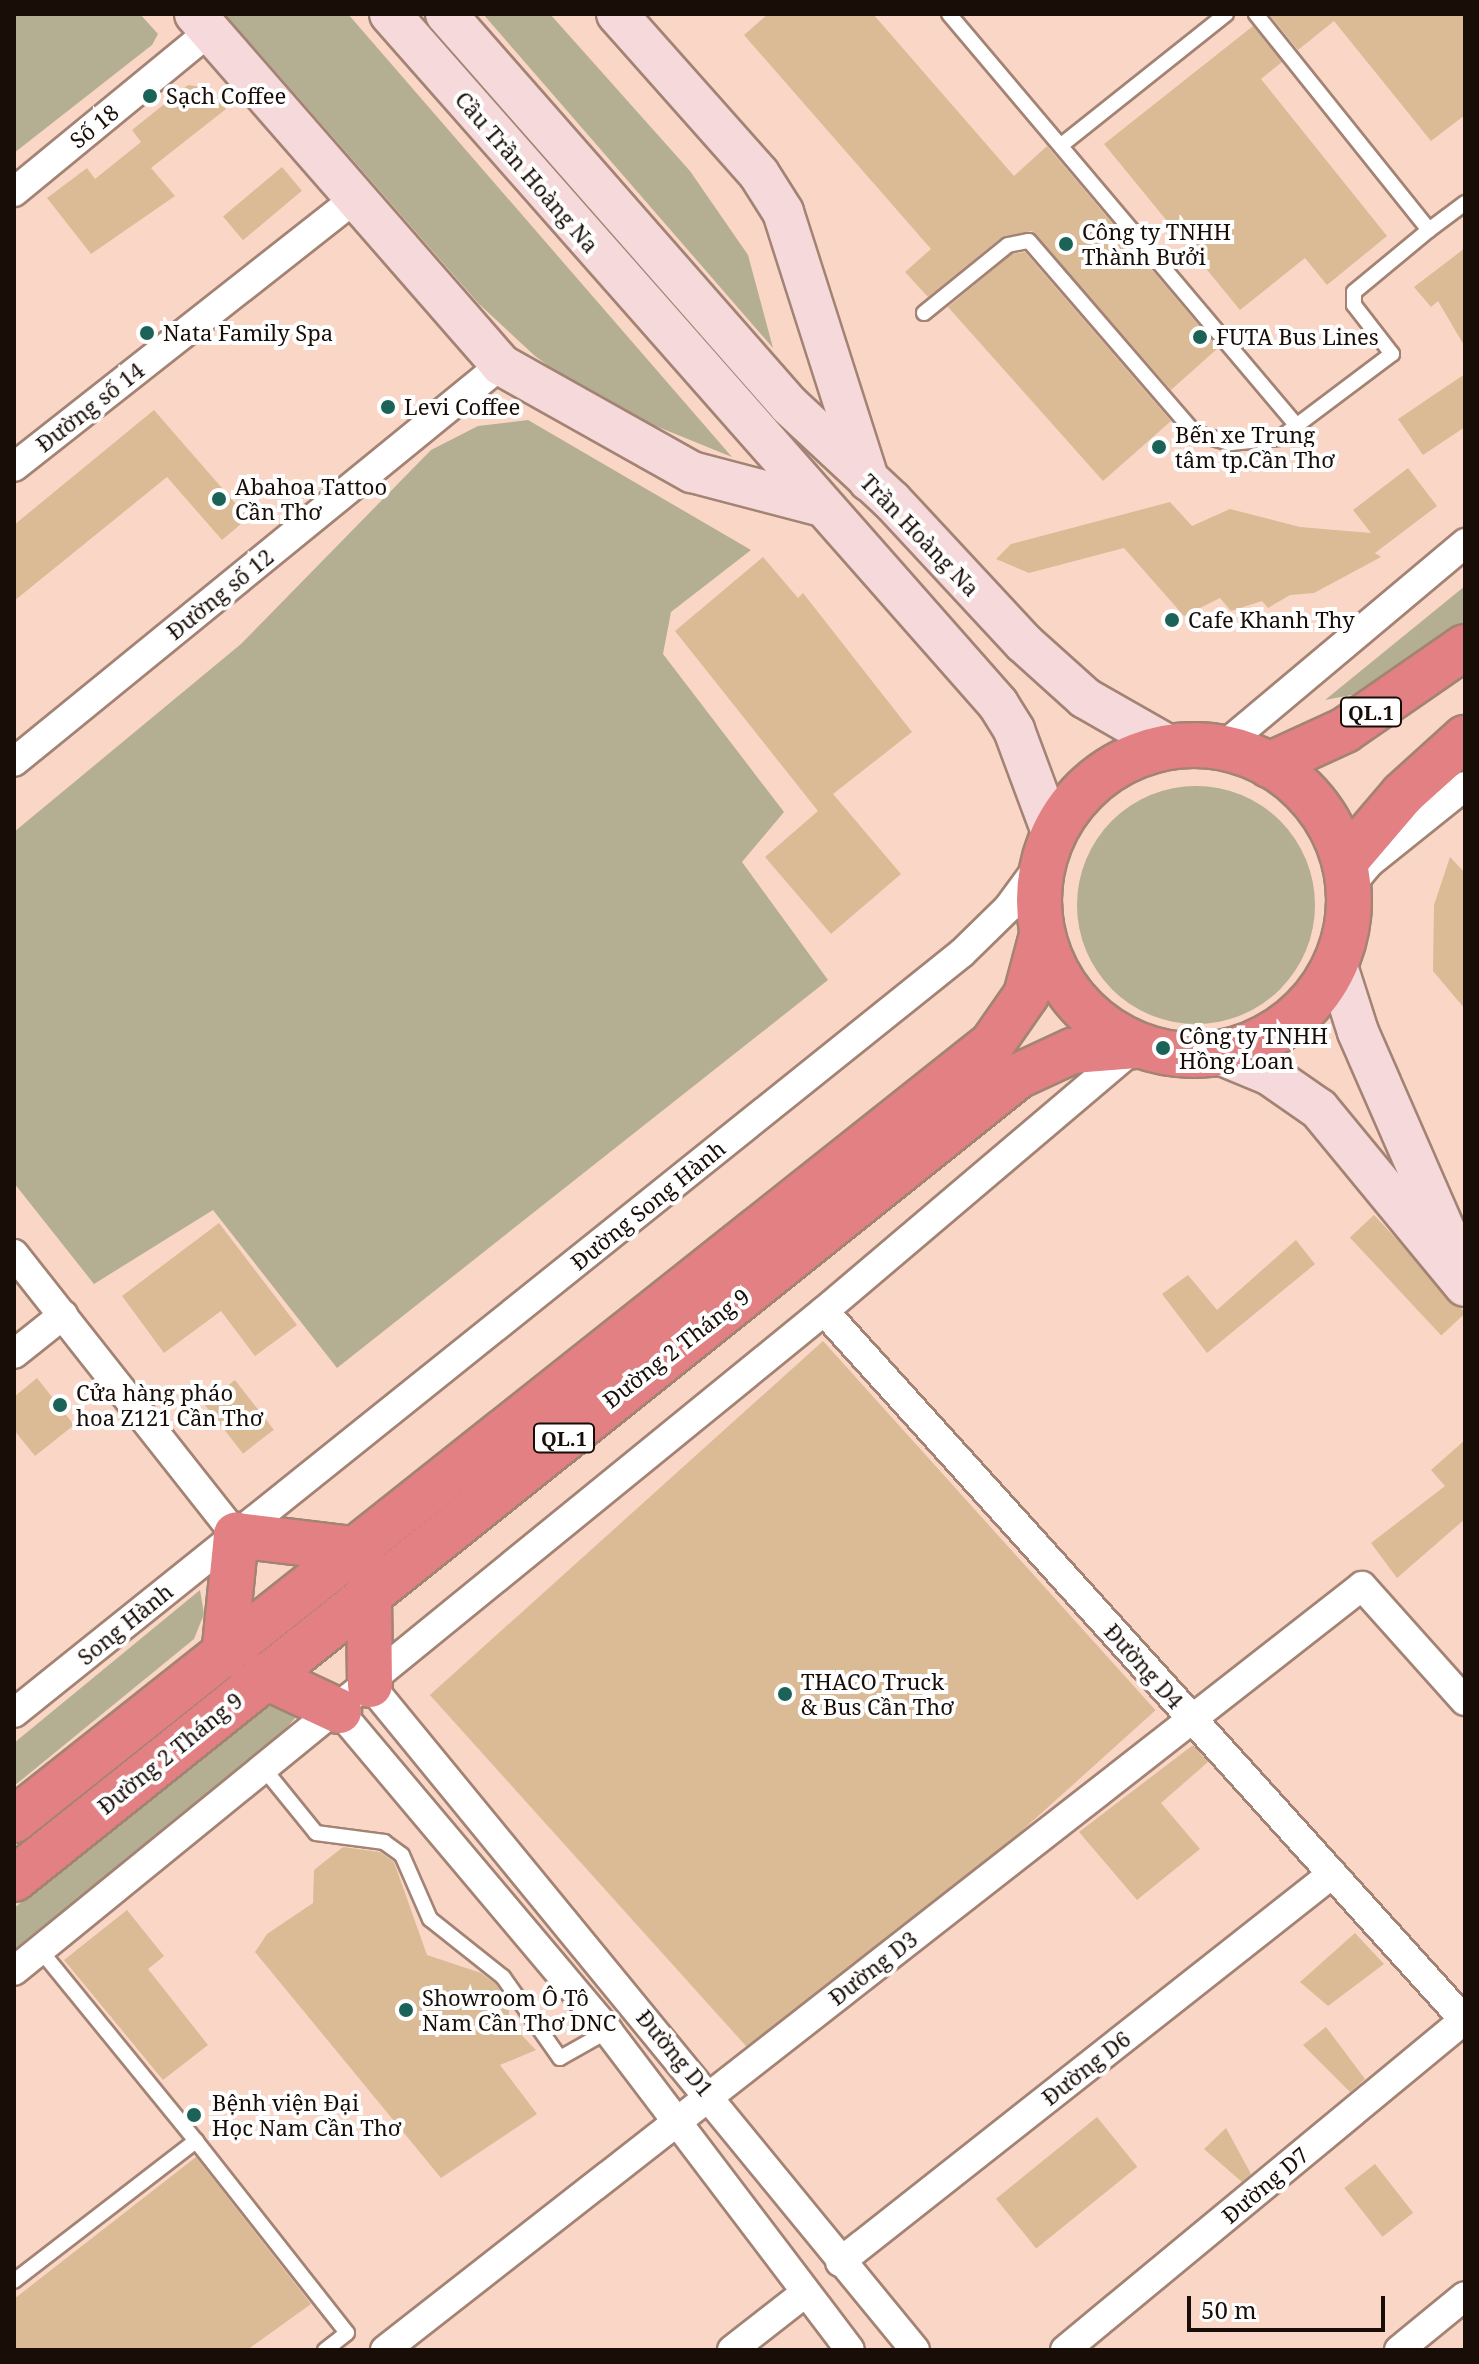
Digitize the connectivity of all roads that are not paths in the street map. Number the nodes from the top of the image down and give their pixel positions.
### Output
1 (390, 14) edge
2 (446, 14) edge
3 (617, 14) edge
4 (949, 14) edge
5 (1226, 14) edge
6 (1256, 14) edge
7 (203, 22) edge
8 (1064, 143) junction
9 (14, 192) edge
10 (354, 199) junction
11 (1465, 203) edge
12 (1429, 230) junction
13 (693, 294) joint
14 (924, 313) dead end
15 (501, 365) junction
16 (1297, 426) junction
17 (14, 467) edge
18 (869, 481) junction
19 (824, 506) junction
20 (1465, 543) edge
21 (1465, 647) edge
22 (1465, 738) edge
23 (1171, 747) junction
24 (1221, 748) junction
25 (14, 762) edge
26 (1269, 765) junction
27 (1465, 786) edge
28 (1048, 847) junction
29 (1347, 875) junction
30 (1042, 935) junction
31 (1336, 963) junction
32 (1136, 1046) junction
33 (1217, 1053) junction
34 (14, 1254) edge
35 (1465, 1278) edge
36 (1465, 1286) edge
37 (824, 1311) junction
38 (63, 1315) junction
39 (14, 1354) edge
40 (236, 1535) junction
41 (360, 1550) junction
42 (369, 1592) junction
43 (224, 1656) junction
44 (264, 1676) junction
45 (354, 1698) junction
46 (1465, 1701) edge
47 (14, 1713) edge
48 (1193, 1720) junction
49 (265, 1770) junction
50 (14, 1820) edge
51 (1332, 1874) junction
52 (14, 1879) edge
53 (40, 1950) junction
54 (14, 1971) edge
55 (1464, 2021) edge
56 (608, 2031) junction
57 (710, 2095) junction
58 (673, 2119) junction
59 (196, 2141) junction
60 (840, 2262) junction
61 (14, 2281) edge
62 (805, 2293) junction
63 (1465, 2296) edge
64 (325, 2350) edge
65 (385, 2350) edge
66 (732, 2350) edge
67 (850, 2350) edge
68 (915, 2350) edge
69 (1065, 2350) edge
70 (1399, 2350) edge

1 - 19 main road, Cầu Trần Hoàng Na
2 - 13 main road, Cầu Trần Hoàng Na
3 - 18 main road
4 - 8 lane
5 - 8 lane
6 - 12 lane
7 - 9 street, Số 18
7 - 10 main road
8 - 16 lane
10 - 15 main road
10 - 17 street, Đường số 14
11 - 12 lane
12 - 16 lane
13 - 18 main road, Trần Hoàng Na
14 - 16 lane
15 - 19 main road
15 - 25 street, Đường số 12
18 - 23 main road, Trần Hoàng Na
19 - 28 main road
20 - 24 street
21 - 26 highway, QL.1
22 - 29 highway
23 - 24 highway
23 - 28 highway
24 - 26 highway
26 - 29 highway
27 - 29 street
28 - 30 highway, Đường 2 Tháng 9
28 - 40 street, Đường Song Hành
29 - 31 highway
30 - 32 highway
30 - 41 highway, Đường 2 Tháng 9 / QL.1
31 - 33 highway
31 - 35 main road
32 - 33 highway, Đường 2 Tháng 9
32 - 37 street
32 - 42 highway, Đường 2 Tháng 9 / QL.1
33 - 36 main road
34 - 38 street
37 - 45 street
37 - 48 street, Đường D4
38 - 39 street
38 - 40 street
40 - 41 highway
40 - 43 highway
40 - 47 street, Song Hành
41 - 43 highway, Đường 2 Tháng 9 / QL.1
42 - 44 highway, Đường 2 Tháng 9 / QL.1
42 - 45 highway
43 - 50 highway, Đường 2 Tháng 9 / QL.1
44 - 45 highway
44 - 52 highway, Đường 2 Tháng 9 / QL.1
45 - 49 street
45 - 56 street, Đường D1
45 - 57 street, Đường D1
46 - 48 street, Đường D3
48 - 51 street, Đường D4
48 - 57 street, Đường D3
49 - 53 street
49 - 56 lane
51 - 55 street, Đường D4
51 - 60 street, Đường D6
53 - 54 street
53 - 59 lane
55 - 69 street, Đường D7
56 - 58 street, Đường D1
57 - 58 street, Đường D3
57 - 60 street, Đường D1
58 - 62 street, Đường D1
58 - 65 street, Đường D3
59 - 61 lane
59 - 64 lane
60 - 68 street, Đường D1
62 - 66 street
62 - 67 street, Đường D1
63 - 70 street

